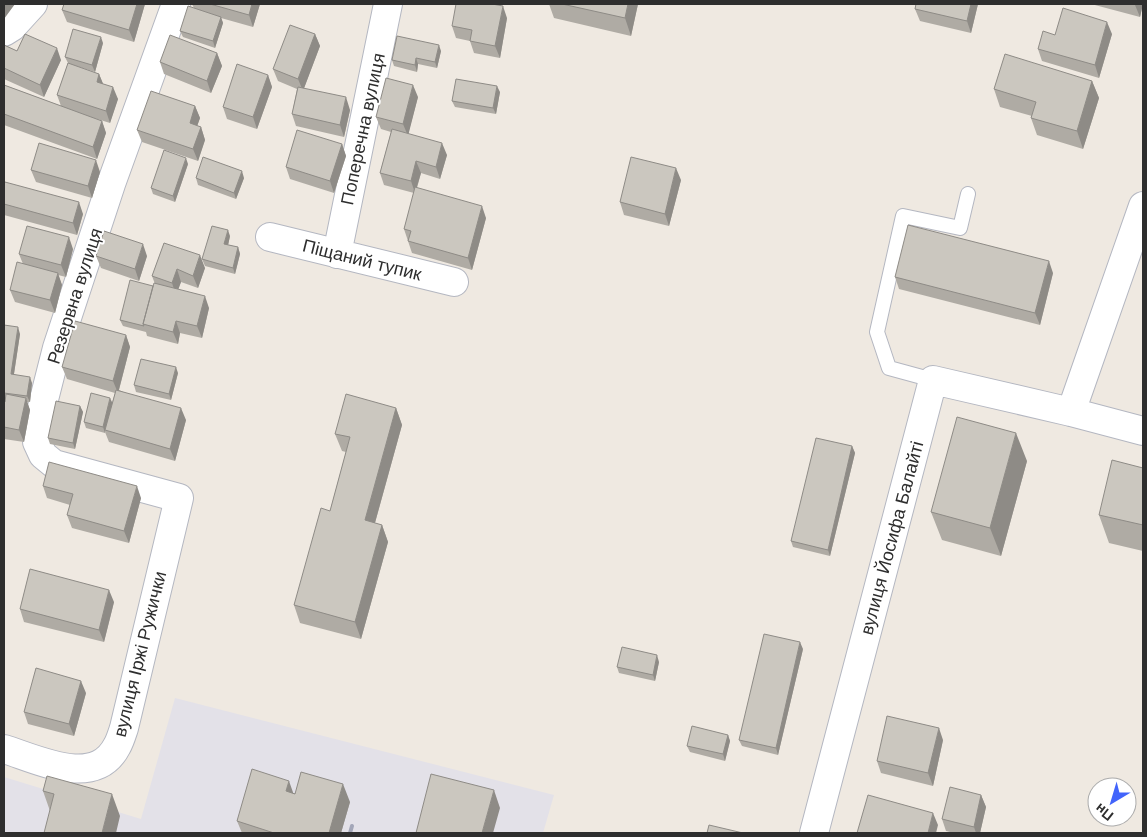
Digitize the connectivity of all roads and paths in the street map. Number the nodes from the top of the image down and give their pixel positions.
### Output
1 (33, 4) edge
2 (176, 4) edge
3 (388, 4) edge
4 (4, 32) edge
5 (968, 194) dead end
6 (1143, 206) edge
7 (270, 237) dead end
8 (337, 254) junction
9 (454, 282) dead end
10 (934, 380) junction
11 (1071, 412) junction
12 (1143, 431) edge
13 (179, 498) joint
14 (4, 749) edge
15 (814, 833) edge

1 - 4 street
2 - 13 street, Резервна вулиця
3 - 8 street, Поперечна вулиця
5 - 10 lane
6 - 11 street
7 - 8 street, Піщаний тупик
8 - 9 street, Піщаний тупик
10 - 11 street
10 - 15 street, вулиця Йосифа Балайті
11 - 12 street
13 - 14 street, вулиця Іржі Ружички

